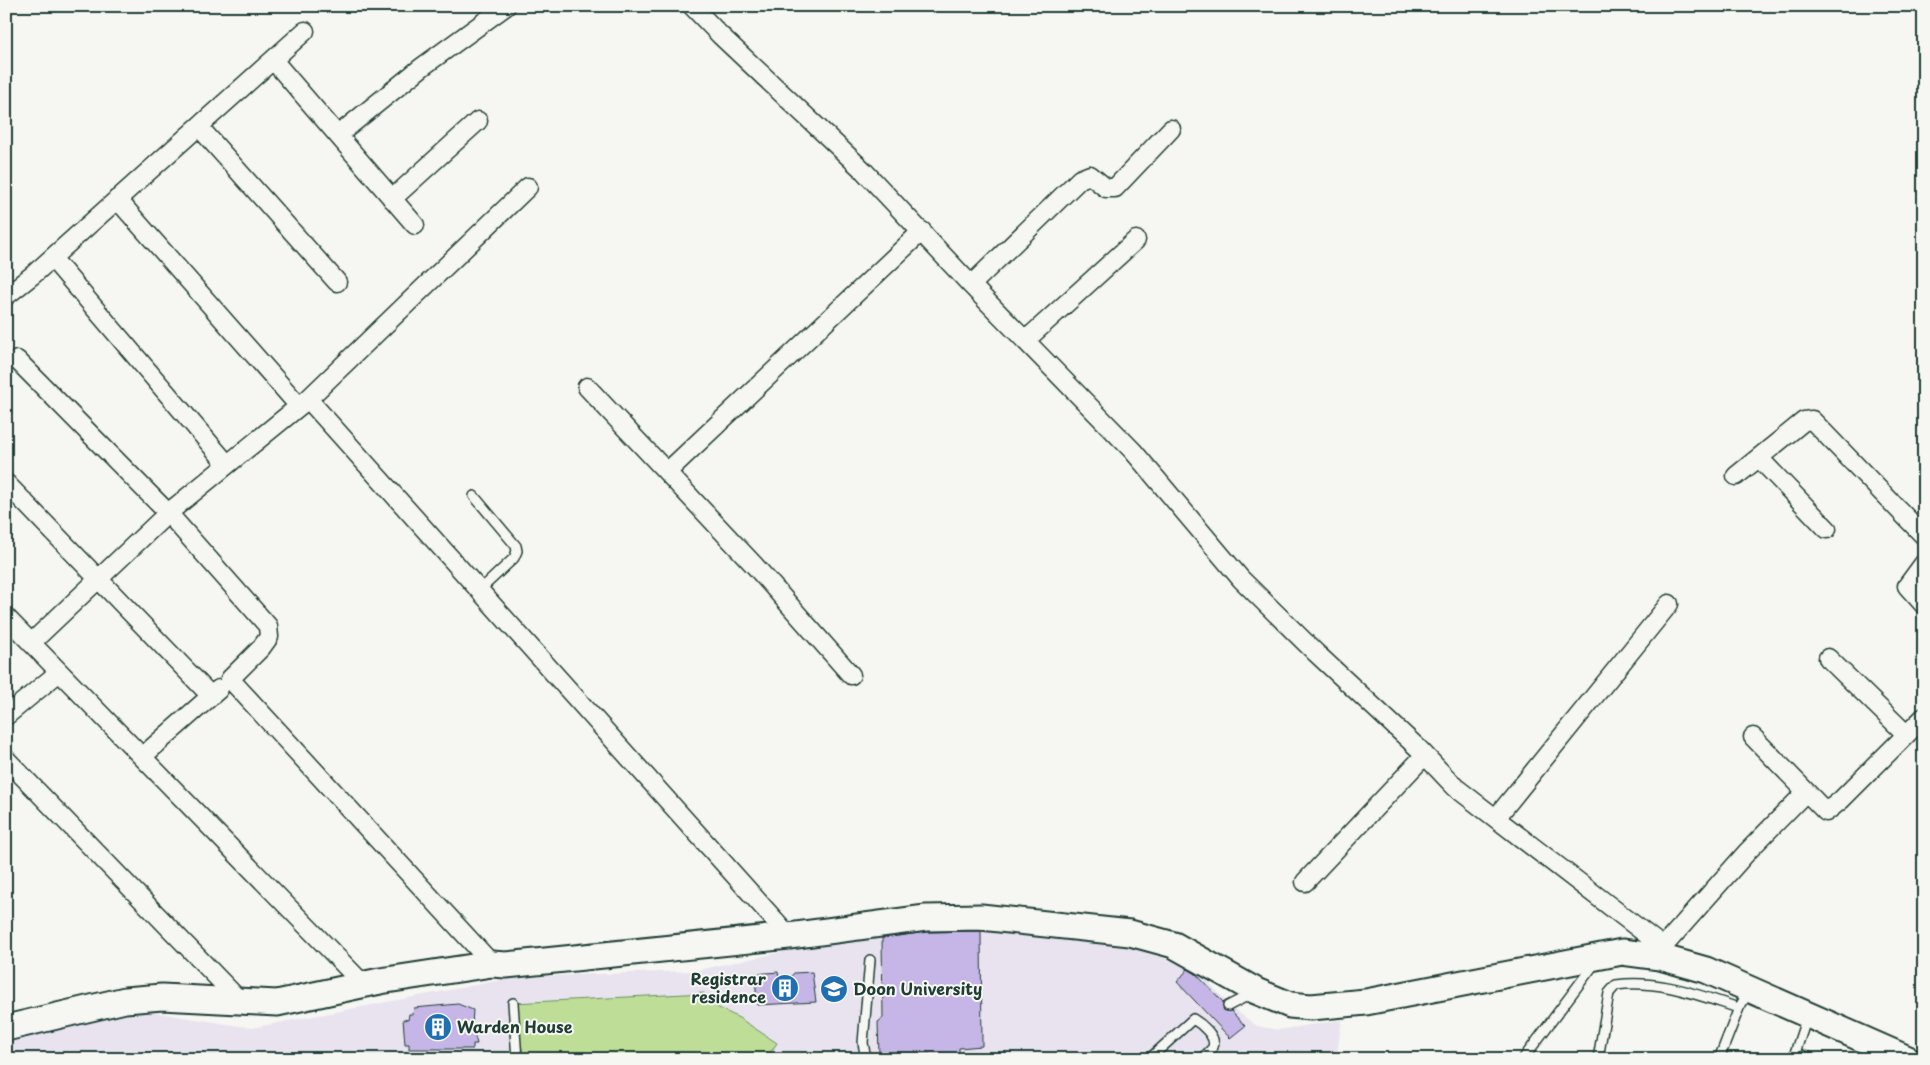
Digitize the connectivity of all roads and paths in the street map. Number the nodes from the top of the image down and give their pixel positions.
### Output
1 (506, 6) edge
2 (692, 6) edge
3 (305, 31) dead end
4 (273, 60) junction
5 (478, 121) dead end
6 (200, 128) junction
7 (1171, 129) dead end
8 (338, 135) junction
9 (528, 187) dead end
10 (392, 198) junction
11 (118, 199) junction
12 (415, 225) dead end
13 (922, 231) junction
14 (1136, 240) dead end
15 (52, 258) junction
16 (337, 282) dead end
17 (971, 285) junction
18 (6, 296) edge
19 (1026, 340) junction
20 (17, 360) dead end
21 (587, 387) dead end
22 (304, 402) junction
23 (1759, 458) junction
24 (227, 464) junction
25 (668, 472) junction
26 (1736, 476) dead end
27 (6, 483) edge
28 (474, 496) dead end
29 (168, 513) junction
30 (1827, 529) dead end
31 (1924, 536) edge
32 (1924, 563) edge
33 (98, 578) junction
34 (480, 590) junction
35 (1669, 604) dead end
36 (1924, 605) edge
37 (6, 617) edge
38 (31, 643) junction
39 (1828, 658) dead end
40 (58, 673) junction
41 (851, 675) dead end
42 (230, 679) junction
43 (211, 696) junction
44 (6, 716) edge
45 (1924, 717) edge
46 (1906, 734) junction
47 (1753, 737) dead end
48 (143, 756) junction
49 (1424, 756) junction
50 (6, 759) edge
51 (1806, 792) junction
52 (1496, 818) junction
53 (1305, 882) dead end
54 (789, 936) junction
55 (1661, 952) junction
56 (1601, 955) junction
57 (870, 960) dead end
58 (492, 964) junction
59 (364, 985) junction
60 (1256, 991) junction
61 (1744, 999) junction
62 (241, 1002) junction
63 (513, 1003) dead end
64 (1228, 1006) dead end
65 (1808, 1015) junction
66 (6, 1028) edge
67 (1794, 1056) edge
68 (517, 1059) edge
69 (866, 1059) edge
70 (1149, 1059) edge
71 (1201, 1059) edge
72 (1523, 1059) edge
73 (1598, 1059) edge
74 (1719, 1059) edge
75 (1813, 1059) edge
76 (1908, 1059) edge

1 - 8 street
2 - 13 street
3 - 4 street
4 - 6 street
4 - 8 street
5 - 10 street
6 - 11 street
6 - 16 street
7 - 17 street
8 - 10 street
9 - 22 street
10 - 12 street
11 - 15 street
11 - 22 street
13 - 17 street
13 - 25 street
14 - 19 street
15 - 18 street
15 - 24 street
17 - 19 street
19 - 49 street
20 - 29 street
21 - 25 street
22 - 24 street
22 - 34 street
23 - 26 street
23 - 30 street
23 - 31 street
24 - 29 street
25 - 41 street
27 - 33 street
28 - 34 lane
29 - 33 street
29 - 42 street
32 - 36 street
33 - 38 street
33 - 43 street
34 - 54 street
35 - 52 street
37 - 38 street
38 - 40 street
39 - 46 street
40 - 44 street
40 - 48 street
42 - 43 street
42 - 58 street
43 - 48 street
45 - 46 street
46 - 51 street
47 - 51 street
48 - 59 street
49 - 52 street
49 - 53 street
50 - 62 street
51 - 55 street
52 - 55 street
54 - 58 main road
54 - 60 main road
55 - 56 main road
55 - 61 main road
56 - 60 main road
56 - 72 lane
57 - 69 lane
58 - 59 main road
59 - 62 main road
60 - 64 lane
61 - 65 main road
61 - 73 lane
61 - 74 lane
62 - 66 main road
63 - 68 lane
65 - 67 lane
65 - 76 main road
67 - 75 lane
70 - 71 lane

